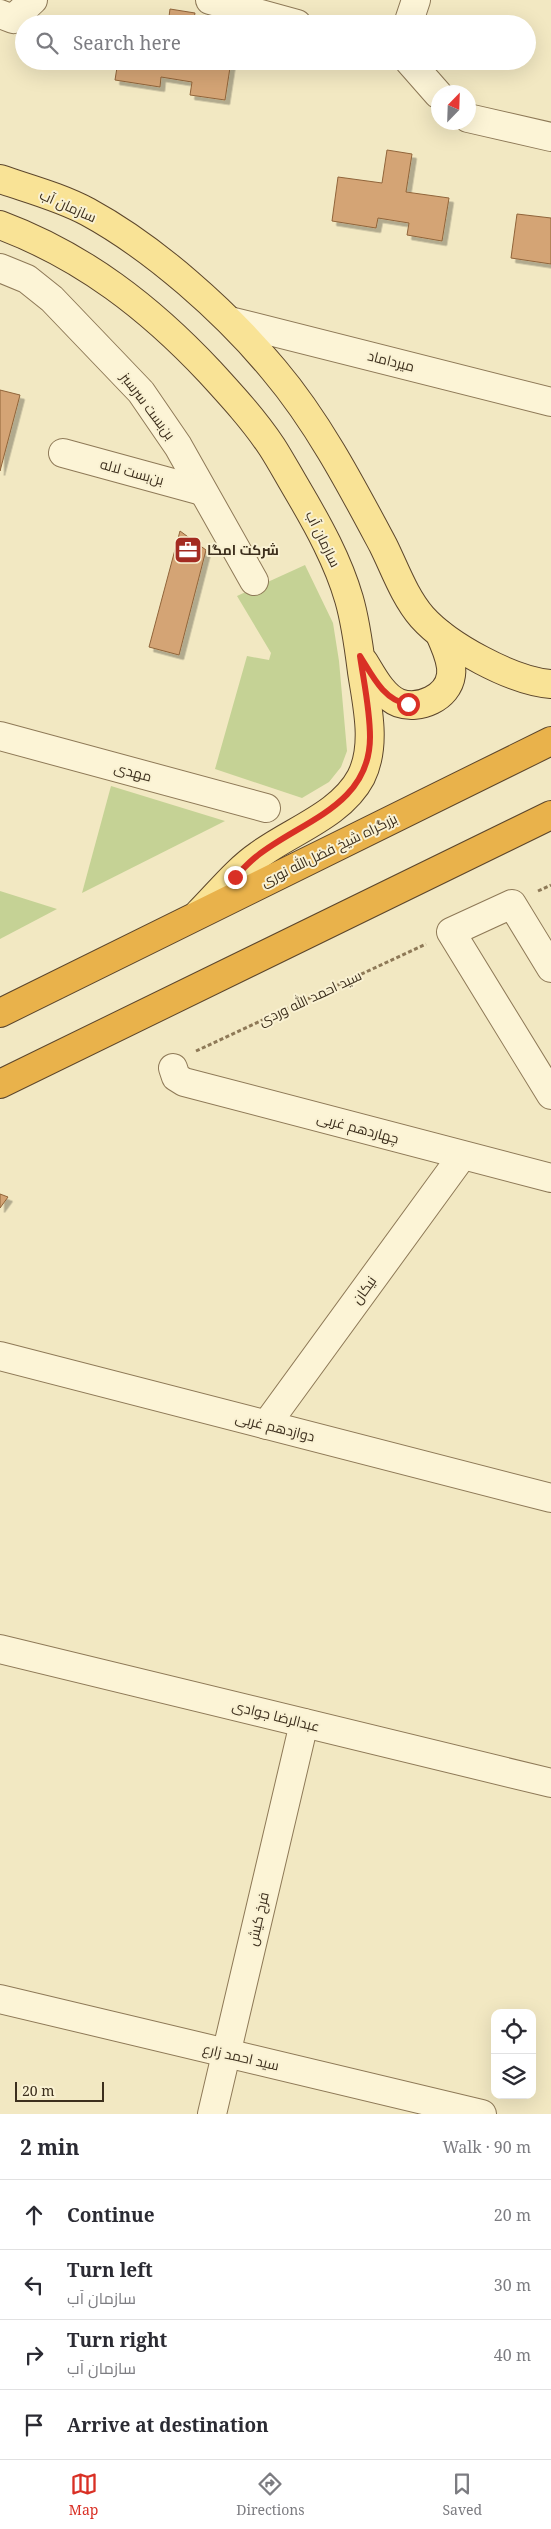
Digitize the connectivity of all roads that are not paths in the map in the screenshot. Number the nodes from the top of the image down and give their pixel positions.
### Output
1 (33, 0) edge
2 (210, 0) edge
3 (416, 0) edge
4 (0, 14) edge
5 (17, 15) edge
6 (265, 15) edge
7 (411, 15) edge
8 (15, 17) edge
9 (417, 70) edge
10 (431, 86) edge
11 (476, 120) edge
12 (551, 137) edge
13 (0, 179) edge
14 (0, 225) edge
15 (0, 268) edge
16 (230, 321) junction
17 (551, 402) edge
18 (63, 453) dead end
19 (202, 491) junction
20 (254, 580) dead end
21 (440, 634) junction
22 (360, 656) junction
23 (551, 684) edge
24 (0, 736) edge
25 (551, 741) edge
26 (266, 808) dead end
27 (551, 815) edge
28 (197, 916) junction
29 (551, 968) edge
30 (0, 1013) edge
31 (173, 1068) road end
32 (0, 1084) edge
33 (551, 1095) edge
34 (462, 1156) junction
35 (551, 1178) edge
36 (0, 1356) edge
37 (266, 1424) junction
38 (551, 1498) edge
39 (0, 1649) edge
40 (304, 1723) junction
41 (551, 1783) edge
42 (0, 1999) edge
43 (226, 2053) junction
44 (212, 2114) edge
45 (482, 2114) edge

1 - 5 street
2 - 6 street
3 - 7 street
4 - 8 street
9 - 10 street
11 - 12 street
13 - 16 main road, سازمان آب
14 - 22 main road, سازمان آب
15 - 19 street, بن‌بست سرسبز
16 - 17 street, میرداماد
16 - 21 main road, سازمان آب
18 - 19 street, بن‌بست لاله
19 - 20 street, بن‌بست سرسبز
21 - 22 main road
21 - 23 main road, سازمان آب
22 - 28 main road, سازمان آب
24 - 26 street, مهدی
25 - 28 highway, بزرگراه شیخ فضل‌الله نوری
27 - 32 highway
28 - 30 highway, بزرگراه شیخ فضل‌الله نوری
29 - 33 street
31 - 34 street, چهاردهم غربی
34 - 35 street, چهاردهم غربی
34 - 37 street, نیکان
36 - 37 street, دوازدهم غربی
37 - 38 street, دوازدهم غربی
39 - 40 street, عبدالرضا جوادی
40 - 41 street, عبدالرضا جوادی
40 - 43 street, فرخ کیش
42 - 43 street, سید احمد زارع
43 - 44 street, فرخ کیش
43 - 45 street, سید احمد زارع

